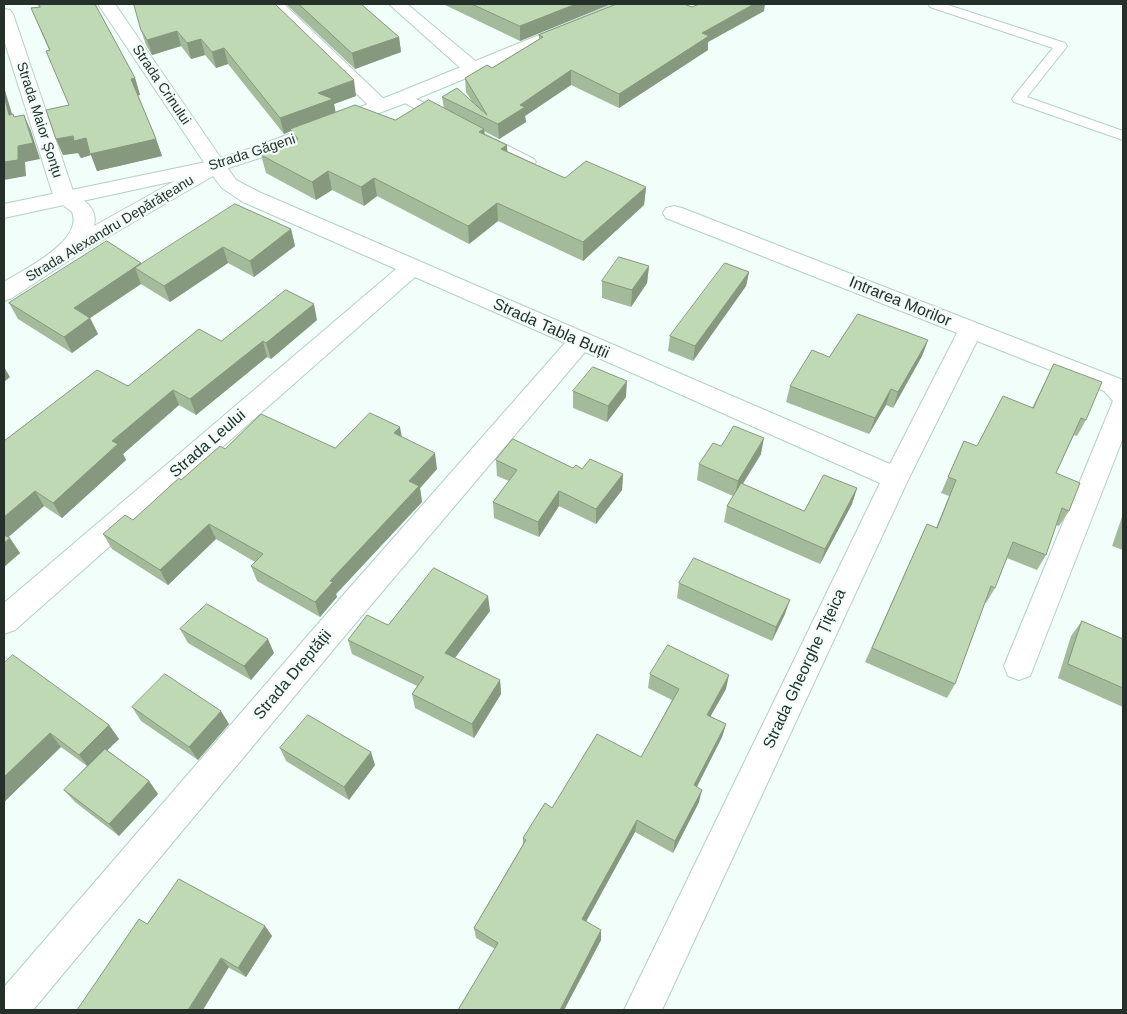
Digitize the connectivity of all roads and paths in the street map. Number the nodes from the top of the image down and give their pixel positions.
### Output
1 (107, 4) edge
2 (274, 4) edge
3 (397, 4) edge
4 (629, 4) edge
5 (934, 4) edge
6 (4, 14) edge
7 (473, 69) junction
8 (404, 97) junction
9 (380, 106) junction
10 (454, 123) edge
11 (471, 132) edge
12 (1123, 136) edge
13 (529, 162) edge
14 (216, 166) junction
15 (65, 198) junction
16 (4, 211) edge
17 (674, 213) dead end
18 (69, 250) junction
19 (412, 268) junction
20 (4, 294) edge
21 (970, 330) junction
22 (580, 342) junction
23 (1123, 395) edge
24 (1123, 406) edge
25 (896, 478) junction
26 (4, 621) edge
27 (1020, 666) dead end
28 (9, 1010) edge
29 (643, 1010) edge

1 - 14 street, Strada Crinului
2 - 9 street
3 - 7 street
4 - 7 street, Strada Găgeni
5 - 12 lane
6 - 15 street, Strada Maior Șonțu
7 - 8 street, Strada Găgeni
8 - 9 street, Strada Găgeni
8 - 10 lane
9 - 14 street, Strada Găgeni
11 - 13 lane
14 - 15 street, Strada Găgeni
14 - 18 street, Strada Alexandru Depărățeanu
14 - 19 street, Strada Tabla Buții
15 - 16 street, Strada Găgeni
15 - 18 street
17 - 21 street, Intrarea Morilor
18 - 20 street, Strada Alexandru Depărățeanu
19 - 22 street, Strada Tabla Buții
19 - 26 street, Strada Leului
21 - 23 street, Intrarea Morilor
21 - 25 street, Strada Gheorghe Țițeica
22 - 25 street, Strada Tabla Buții
22 - 28 street, Strada Dreptății
24 - 27 street
25 - 29 street, Strada Gheorghe Țițeica

